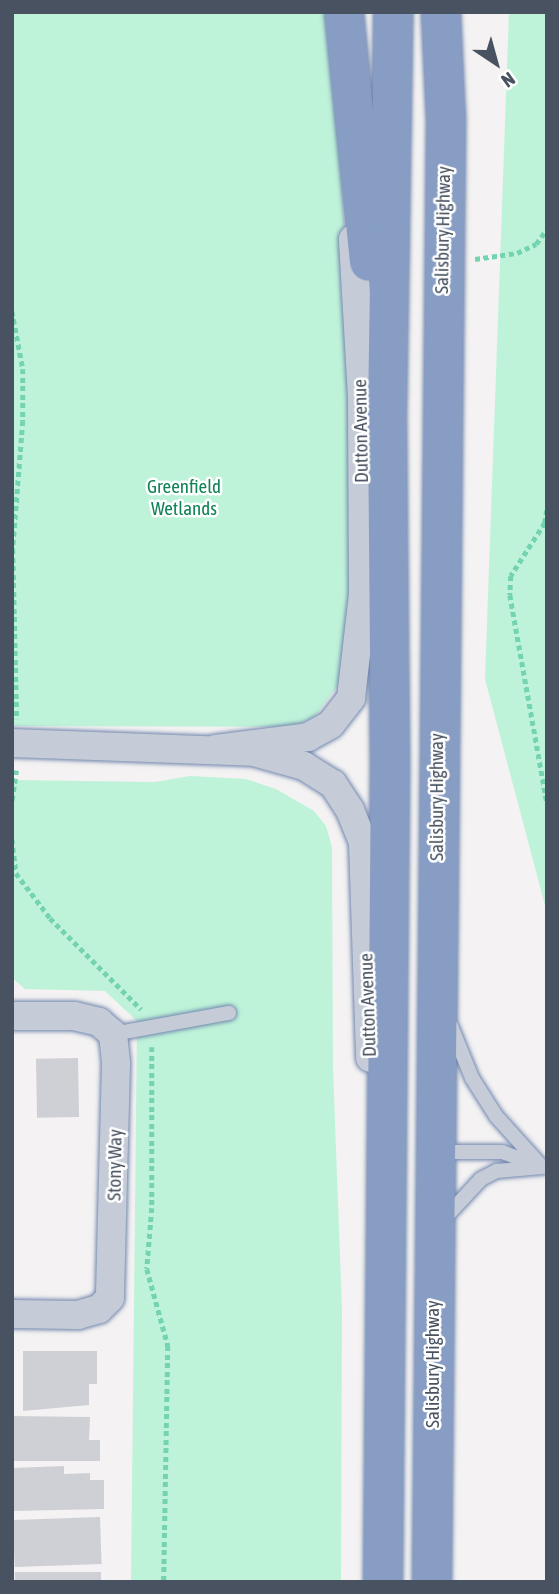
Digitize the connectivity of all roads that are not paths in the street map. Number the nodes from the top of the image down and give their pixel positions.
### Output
1 (342, 12) edge
2 (393, 12) edge
3 (441, 12) edge
4 (456, 12) edge
5 (446, 120) junction
6 (387, 411) junction
7 (15, 743) edge
8 (216, 749) junction
9 (436, 981) junction
10 (229, 1013) dead end
11 (12, 1016) edge
12 (113, 1034) junction
13 (384, 1147) junction
14 (434, 1152) junction
15 (544, 1168) edge
16 (433, 1236) junction
17 (12, 1314) edge
18 (383, 1582) edge
19 (432, 1582) edge

1 - 6 highway
1 - 8 street, Dutton Avenue
2 - 6 highway
3 - 5 highway, Salisbury Highway
4 - 5 highway
5 - 9 highway, Salisbury Highway
6 - 13 highway
7 - 8 street, Dutton Avenue
8 - 13 street, Dutton Avenue
9 - 14 highway, Salisbury Highway
9 - 15 lane
10 - 12 lane
11 - 12 street
12 - 17 street, Stony Way
13 - 14 highway
13 - 18 highway
14 - 15 lane
14 - 16 highway, Salisbury Highway
15 - 16 lane
16 - 19 highway, Salisbury Highway

